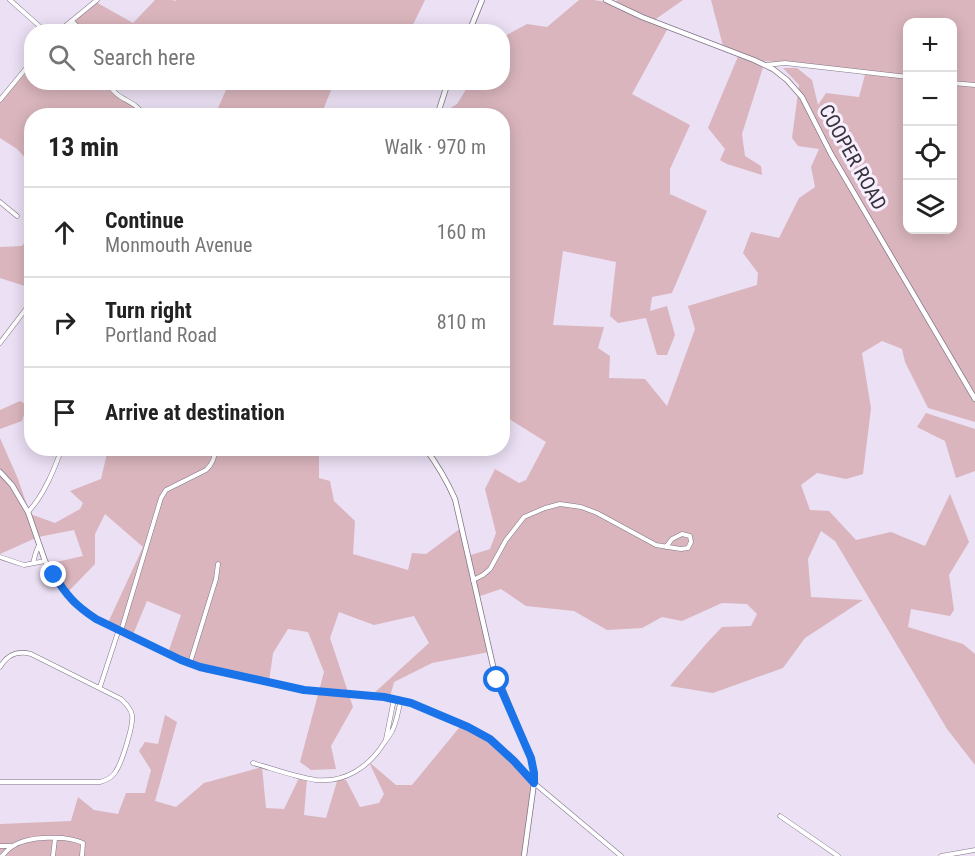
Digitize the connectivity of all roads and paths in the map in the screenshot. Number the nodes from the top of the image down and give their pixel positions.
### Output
1 (10, 0) edge
2 (97, 0) edge
3 (482, 0) edge
4 (606, 0) edge
5 (71, 21) junction
6 (37, 24) edge
7 (67, 24) edge
8 (75, 24) edge
9 (472, 24) edge
10 (766, 65) junction
11 (24, 72) edge
12 (903, 76) edge
13 (957, 83) edge
14 (975, 86) edge
15 (113, 90) edge
16 (445, 90) edge
17 (0, 100) edge
18 (139, 108) edge
19 (440, 108) edge
20 (0, 202) edge
21 (17, 216) dead end
22 (24, 312) edge
23 (0, 343) edge
24 (975, 399) edge
25 (59, 456) edge
26 (214, 456) edge
27 (430, 456) edge
28 (0, 472) edge
29 (28, 512) junction
30 (40, 544) junction
31 (666, 547) junction
32 (0, 557) edge
33 (45, 561) junction
34 (33, 563) junction
35 (218, 564) dead end
36 (473, 580) junction
37 (120, 630) junction
38 (190, 663) junction
39 (0, 667) edge
40 (100, 687) junction
41 (394, 699) junction
42 (401, 700) junction
43 (386, 740) junction
44 (254, 763) dead end
45 (0, 782) edge
46 (534, 783) junction
47 (780, 816) dead end
48 (55, 839) junction
49 (0, 846) edge
50 (13, 846) junction
51 (975, 850) edge
52 (2, 856) edge
53 (53, 856) edge
54 (81, 856) edge
55 (524, 856) edge
56 (621, 856) edge
57 (838, 856) edge
58 (941, 856) edge

1 - 6 street
2 - 5 street
3 - 9 street
4 - 10 street, COOPER ROAD
5 - 7 street
5 - 8 street
10 - 12 street
10 - 24 street, COOPER ROAD
11 - 17 street
13 - 14 street
15 - 18 street
16 - 19 street
20 - 21 street
22 - 23 street
25 - 29 street
26 - 37 street
27 - 36 street
28 - 29 street
29 - 30 street
30 - 33 street
30 - 34 street
31 - 31 street
31 - 36 street
32 - 34 street
33 - 34 street
33 - 37 street
35 - 38 street
36 - 46 street
37 - 38 street
37 - 40 street
38 - 41 street
39 - 40 street
40 - 45 street
41 - 42 street
41 - 43 street
42 - 43 street
42 - 46 street
43 - 44 street
46 - 55 street
46 - 56 street
47 - 57 street
48 - 50 street
48 - 53 street
48 - 54 street
49 - 50 street
50 - 52 street
51 - 58 street

